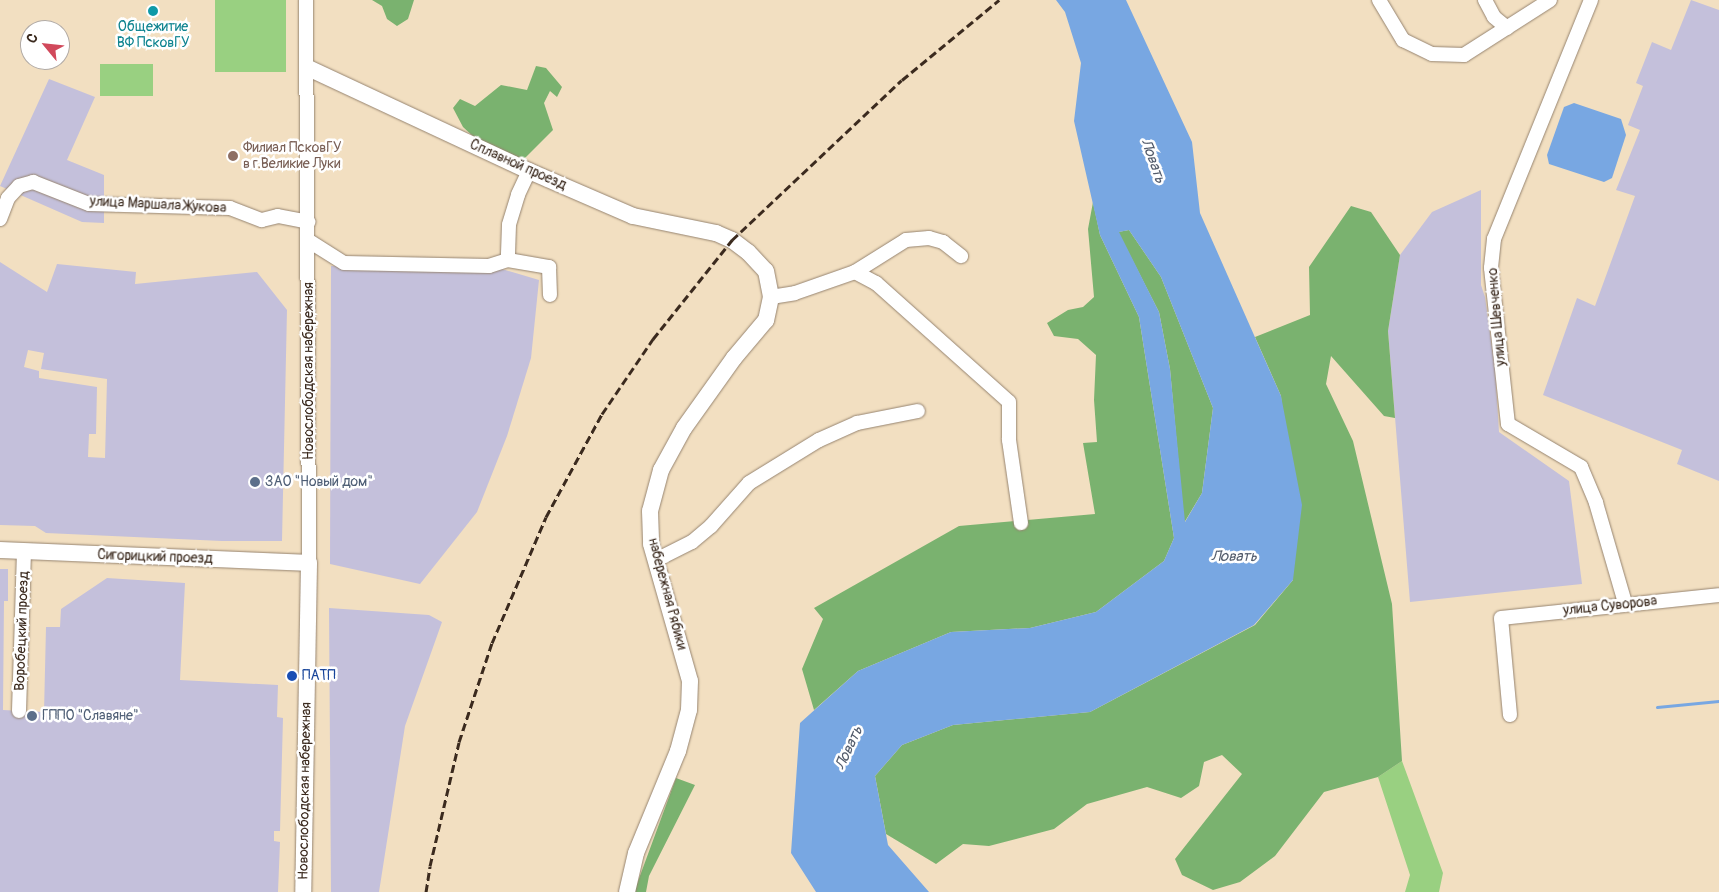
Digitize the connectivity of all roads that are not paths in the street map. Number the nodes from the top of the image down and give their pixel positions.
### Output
1 (306, 0) edge
2 (1379, 0) edge
3 (1485, 0) edge
4 (1550, 0) edge
5 (1591, 0) edge
6 (1507, 28) junction
7 (308, 68) junction
8 (529, 171) junction
9 (0, 219) edge
10 (308, 222) junction
11 (309, 240) junction
12 (736, 243) joint
13 (961, 256) dead end
14 (508, 260) junction
15 (855, 272) junction
16 (550, 295) dead end
17 (771, 298) junction
18 (918, 411) dead end
19 (1021, 523) dead end
20 (0, 550) edge
21 (24, 552) junction
22 (656, 560) junction
23 (309, 563) junction
24 (1719, 595) edge
25 (1625, 603) junction
26 (19, 710) dead end
27 (1510, 715) dead end
28 (303, 892) edge
29 (626, 892) edge

1 - 7 street, Новослободская набережная
2 - 6 street
3 - 6 street
4 - 6 street
5 - 25 street, улица Шевченко
7 - 8 street, Сплавной проезд
7 - 10 street, Новослободская набережная
8 - 12 street, Сплавной проезд
8 - 14 street
9 - 10 street, улица Маршала Жукова
10 - 11 street, Новослободская набережная
11 - 14 street
11 - 23 street, Новослободская набережная
12 - 17 street, набережная Рябики
13 - 15 street
14 - 16 street
15 - 17 street
15 - 19 street
17 - 22 street, набережная Рябики
18 - 22 street
20 - 21 street, Сигорицкий проезд
21 - 23 street, Сигорицкий проезд
21 - 26 street, Воробецкий проезд
22 - 29 street, набережная Рябики
23 - 28 street, Новослободская набережная
24 - 25 street, улица Суворова
25 - 27 street, улица Суворова

